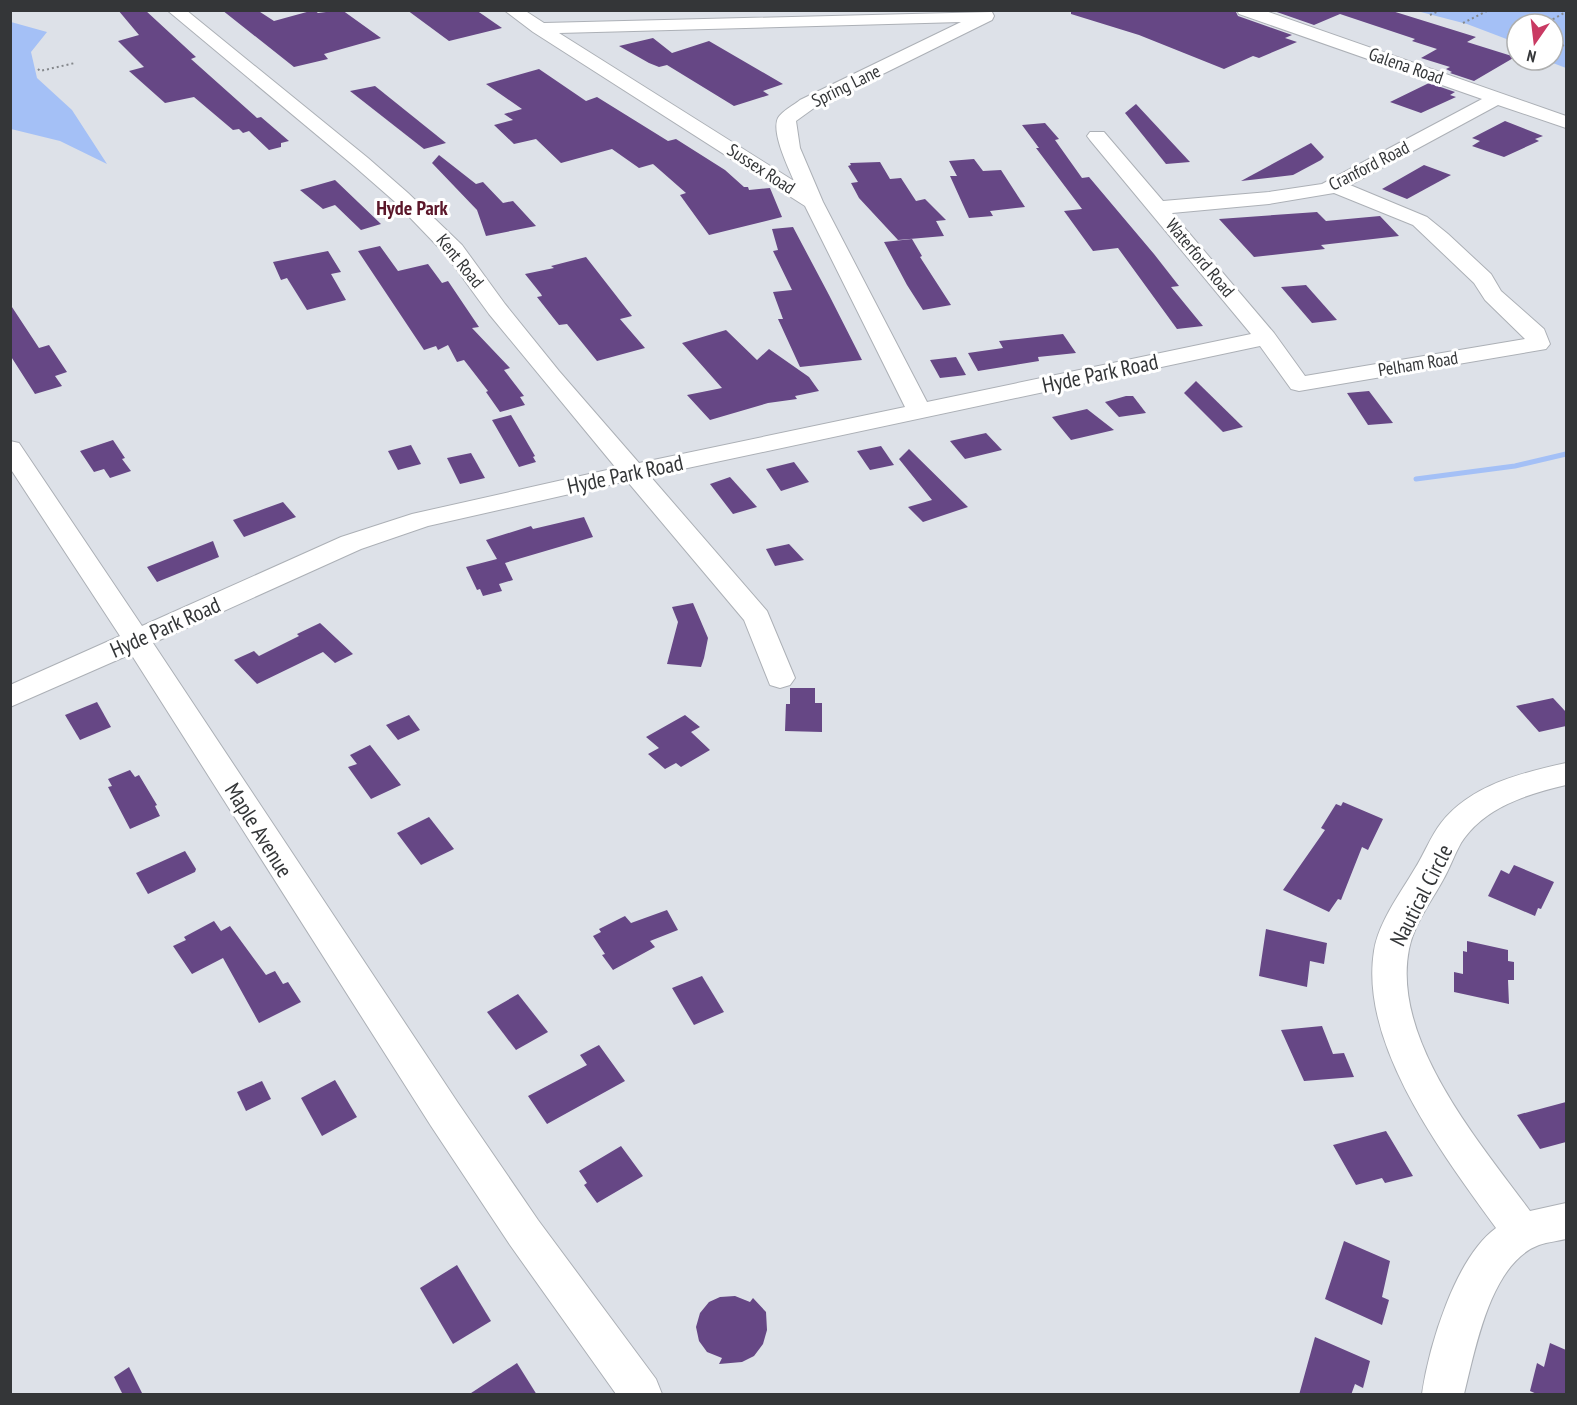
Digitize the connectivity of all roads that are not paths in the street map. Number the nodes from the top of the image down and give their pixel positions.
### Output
1 (175, 10) edge
2 (512, 10) edge
3 (1245, 10) edge
4 (988, 13) edge
5 (562, 19) edge
6 (540, 28) junction
7 (1497, 98) junction
8 (1566, 122) edge
9 (1096, 136) dead end
10 (1336, 186) junction
11 (813, 202) junction
12 (1158, 208) junction
13 (1266, 338) junction
14 (1299, 384) joint
15 (919, 411) junction
16 (10, 448) edge
17 (632, 472) junction
18 (138, 639) junction
19 (780, 678) dead end
20 (10, 697) edge
21 (1566, 774) edge
22 (1566, 1221) edge
23 (1522, 1232) junction
24 (641, 1395) edge
25 (1443, 1395) edge

1 - 17 street, Kent Road
2 - 6 street, Sussex Road
3 - 7 street, Galena Road
4 - 5 street
4 - 11 street, Spring Lane
5 - 6 street
6 - 11 street, Sussex Road
7 - 8 street, Galena Road
7 - 10 street, Cranford Road
9 - 12 street, Waterford Road
10 - 12 street, Cranford Road
10 - 14 street, Pelham Road
11 - 15 street, Sussex Road
12 - 13 street, Waterford Road
13 - 14 street, Waterford Road
13 - 15 street, Hyde Park Road
15 - 17 street, Hyde Park Road
16 - 18 street, Maple Avenue
17 - 18 street, Hyde Park Road
17 - 19 street, Kent Road
18 - 20 street, Hyde Park Road
18 - 24 street, Maple Avenue
21 - 23 street, Nautical Circle
22 - 23 street
23 - 25 street

